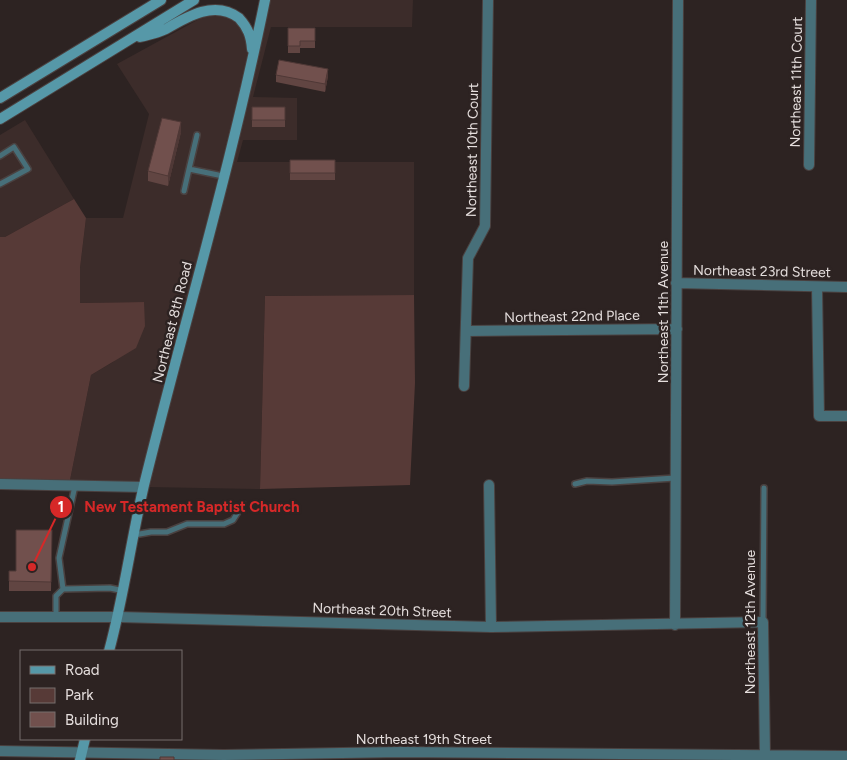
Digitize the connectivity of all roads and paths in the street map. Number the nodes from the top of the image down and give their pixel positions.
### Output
1 (161, 0) edge
2 (194, 0) edge
3 (265, 0) edge
4 (488, 0) edge
5 (678, 0) edge
6 (811, 0) edge
7 (127, 41) junction
8 (252, 62) junction
9 (0, 98) edge
10 (0, 119) edge
11 (197, 135) dead end
12 (0, 156) edge
13 (809, 165) dead end
14 (189, 169) junction
15 (223, 176) junction
16 (0, 184) edge
17 (184, 190) dead end
18 (676, 283) junction
19 (817, 286) junction
20 (847, 287) edge
21 (677, 329) junction
22 (466, 331) junction
23 (464, 386) dead end
24 (847, 416) edge
25 (675, 478) junction
26 (0, 484) edge
27 (489, 484) dead end
28 (576, 484) dead end
29 (75, 485) junction
30 (143, 487) junction
31 (764, 488) dead end
32 (243, 504) dead end
33 (134, 535) junction
34 (63, 589) junction
35 (124, 591) junction
36 (0, 616) edge
37 (56, 616) junction
38 (119, 616) junction
39 (763, 622) junction
40 (675, 625) junction
41 (491, 627) junction
42 (109, 650) edge
43 (86, 740) edge
44 (0, 751) edge
45 (81, 756) edge
46 (402, 756) edge
47 (766, 756) junction
48 (847, 756) edge
49 (152, 757) edge
50 (209, 757) edge
51 (224, 757) edge
52 (807, 758) edge

1 - 9 main road
2 - 7 main road
3 - 8 main road, Northeast 8th Road
4 - 22 street, Northeast 10th Court
5 - 18 street, Northeast 11th Avenue
6 - 13 street, Northeast 11th Court
7 - 8 main road
7 - 10 main road
8 - 15 main road, Northeast 8th Road
11 - 14 lane
12 - 16 lane
14 - 15 lane
14 - 17 lane
15 - 30 main road, Northeast 8th Road
18 - 19 street, Northeast 23rd Street
18 - 21 street, Northeast 11th Avenue
19 - 20 street, Northeast 23rd Street
19 - 24 street
21 - 22 street, Northeast 22nd Place
21 - 25 street, Northeast 11th Avenue
22 - 23 street, Northeast 10th Court
25 - 28 lane
25 - 40 street, Northeast 11th Avenue
26 - 29 street
27 - 41 street
29 - 30 street
29 - 34 lane
30 - 33 main road, Northeast 8th Road
31 - 39 lane, Northeast 12th Avenue
32 - 33 lane
33 - 35 main road, Northeast 8th Road
34 - 35 lane
34 - 37 lane
35 - 38 main road, Northeast 8th Road
36 - 37 street, Northeast 20th Street
37 - 38 street, Northeast 20th Street
38 - 41 street, Northeast 20th Street
38 - 42 main road, Northeast 8th Road
39 - 40 street, Northeast 20th Street
39 - 47 street, Northeast 12th Avenue
40 - 41 street, Northeast 20th Street
43 - 45 main road
44 - 45 street, Northeast 19th Street
45 - 49 street, Northeast 19th Street
46 - 47 street, Northeast 19th Street
46 - 51 street, Northeast 19th Street
47 - 52 street, Northeast 19th Street
48 - 52 street, Northeast 19th Street
49 - 50 street, Northeast 19th Street
50 - 51 street, Northeast 19th Street

